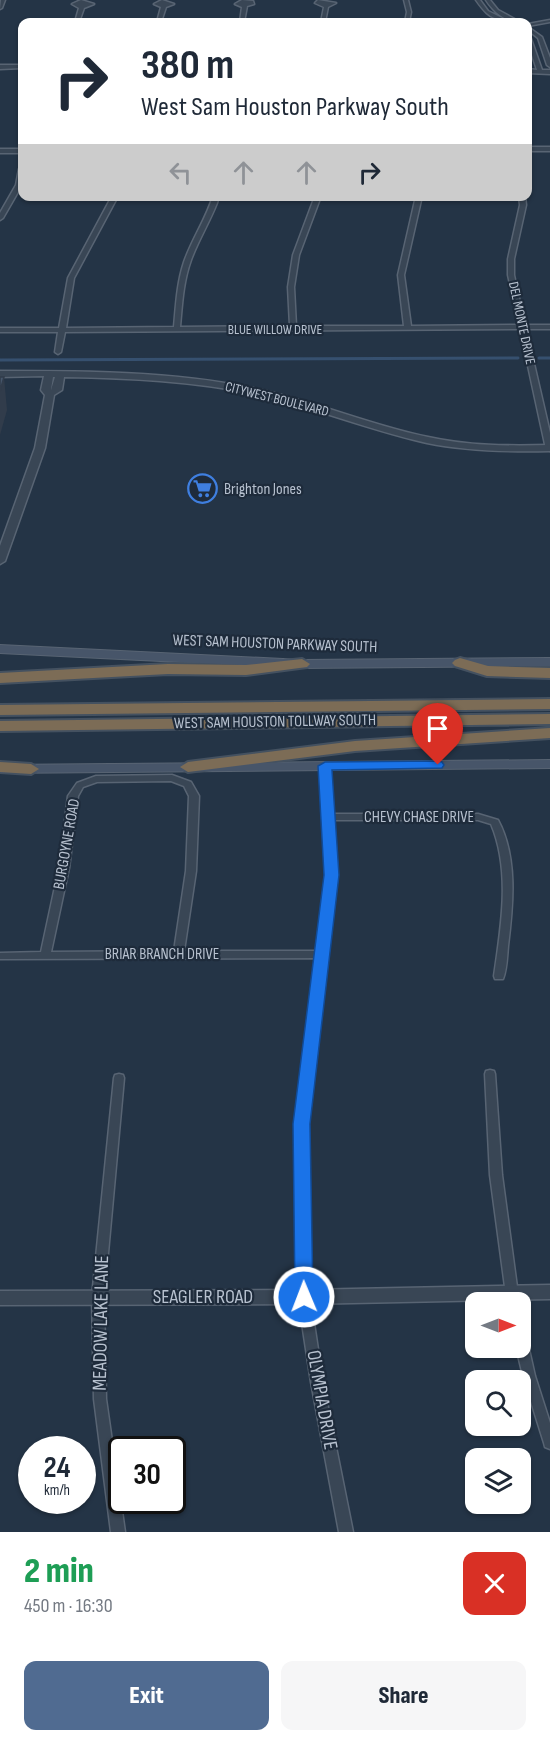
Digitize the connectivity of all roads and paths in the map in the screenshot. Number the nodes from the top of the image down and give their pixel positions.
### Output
1 (3, 0) edge
2 (406, 0) edge
3 (478, 0) edge
4 (488, 0) edge
5 (164, 6) dead end
6 (245, 6) dead end
7 (326, 6) dead end
8 (82, 7) dead end
9 (0, 8) edge
10 (78, 18) edge
11 (160, 18) edge
12 (243, 18) edge
13 (324, 18) edge
14 (408, 18) edge
15 (498, 18) edge
16 (510, 18) edge
17 (550, 21) edge
18 (532, 25) edge
19 (532, 30) edge
20 (532, 46) edge
21 (536, 55) junction
22 (549, 55) edge
23 (550, 65) edge
24 (0, 67) edge
25 (18, 67) edge
26 (532, 71) edge
27 (540, 72) junction
28 (550, 72) edge
29 (532, 149) edge
30 (550, 149) edge
31 (0, 151) edge
32 (18, 151) edge
33 (18, 187) edge
34 (112, 201) edge
35 (215, 201) edge
36 (316, 201) edge
37 (419, 201) edge
38 (523, 201) edge
39 (0, 218) edge
40 (522, 327) junction
41 (550, 327) edge
42 (408, 328) junction
43 (62, 329) junction
44 (177, 329) junction
45 (293, 329) junction
46 (0, 330) edge
47 (58, 352) dead end
48 (0, 374) edge
49 (54, 377) junction
50 (0, 381) edge
51 (550, 449) edge
52 (550, 455) edge
53 (0, 561) edge
54 (0, 647) edge
55 (550, 662) edge
56 (460, 663) junction
57 (302, 664) junction
58 (550, 673) edge
59 (0, 678) edge
60 (550, 704) edge
61 (0, 710) edge
62 (550, 718) edge
63 (0, 726) edge
64 (550, 733) edge
65 (550, 764) edge
66 (325, 766) junction
67 (188, 767) junction
68 (0, 768) edge
69 (31, 769) joint
70 (329, 817) junction
71 (179, 953) junction
72 (323, 954) junction
73 (45, 955) junction
74 (0, 956) edge
75 (499, 976) dead end
76 (490, 1074) dead end
77 (119, 1078) dead end
78 (511, 1292) edge
79 (550, 1292) edge
80 (531, 1294) edge
81 (98, 1297) junction
82 (304, 1297) junction
83 (465, 1297) edge
84 (0, 1298) edge
85 (525, 1358) edge
86 (550, 1443) edge
87 (118, 1532) edge
88 (346, 1532) edge

1 - 9 street
2 - 14 street
3 - 15 street
4 - 16 street
5 - 11 street
6 - 12 street
7 - 13 street
8 - 10 street
17 - 18 street
19 - 22 street
20 - 21 street
21 - 22 street
21 - 27 street
22 - 23 street
24 - 25 street
26 - 27 street
27 - 28 street
29 - 30 street
31 - 32 street
33 - 39 street
34 - 43 street
35 - 44 street
36 - 45 street
37 - 42 street
38 - 40 street, DEL MONTE DRIVE
40 - 41 street, BLUE WILLOW DRIVE
40 - 42 street, BLUE WILLOW DRIVE
40 - 51 street, DEL MONTE DRIVE
42 - 45 street, BLUE WILLOW DRIVE
43 - 44 street, BLUE WILLOW DRIVE
43 - 46 street, BLUE WILLOW DRIVE
43 - 47 street
44 - 45 street, BLUE WILLOW DRIVE
48 - 49 street, CITYWEST BOULEVARD
49 - 50 street, CITYWEST BOULEVARD
49 - 51 street, CITYWEST BOULEVARD
49 - 52 street, CITYWEST BOULEVARD
49 - 53 street
54 - 57 main road, WEST SAM HOUSTON PARKWAY SOUTH
55 - 56 main road, WEST SAM HOUSTON PARKWAY SOUTH
56 - 57 main road, WEST SAM HOUSTON PARKWAY SOUTH
56 - 58 highway
57 - 59 highway
60 - 61 highway, WEST SAM HOUSTON TOLLWAY SOUTH
62 - 63 highway, WEST SAM HOUSTON TOLLWAY SOUTH
64 - 67 highway
65 - 66 main road
66 - 67 main road
66 - 70 street, OLYMPIA DRIVE
67 - 69 main road
68 - 69 highway
70 - 72 street, OLYMPIA DRIVE
70 - 75 street, CHEVY CHASE DRIVE
71 - 72 street, BRIAR BRANCH DRIVE
71 - 73 street, BRIAR BRANCH DRIVE
71 - 73 street, BURGOYNE ROAD
72 - 82 street, OLYMPIA DRIVE
73 - 74 street, BRIAR BRANCH DRIVE
76 - 78 street
77 - 81 street, MEADOW LAKE LANE
79 - 80 street, SEAGLER ROAD
81 - 82 street, SEAGLER ROAD
81 - 84 street, SEAGLER ROAD
81 - 87 street, MEADOW LAKE LANE
82 - 83 street, SEAGLER ROAD
82 - 88 street, OLYMPIA DRIVE
85 - 86 street

